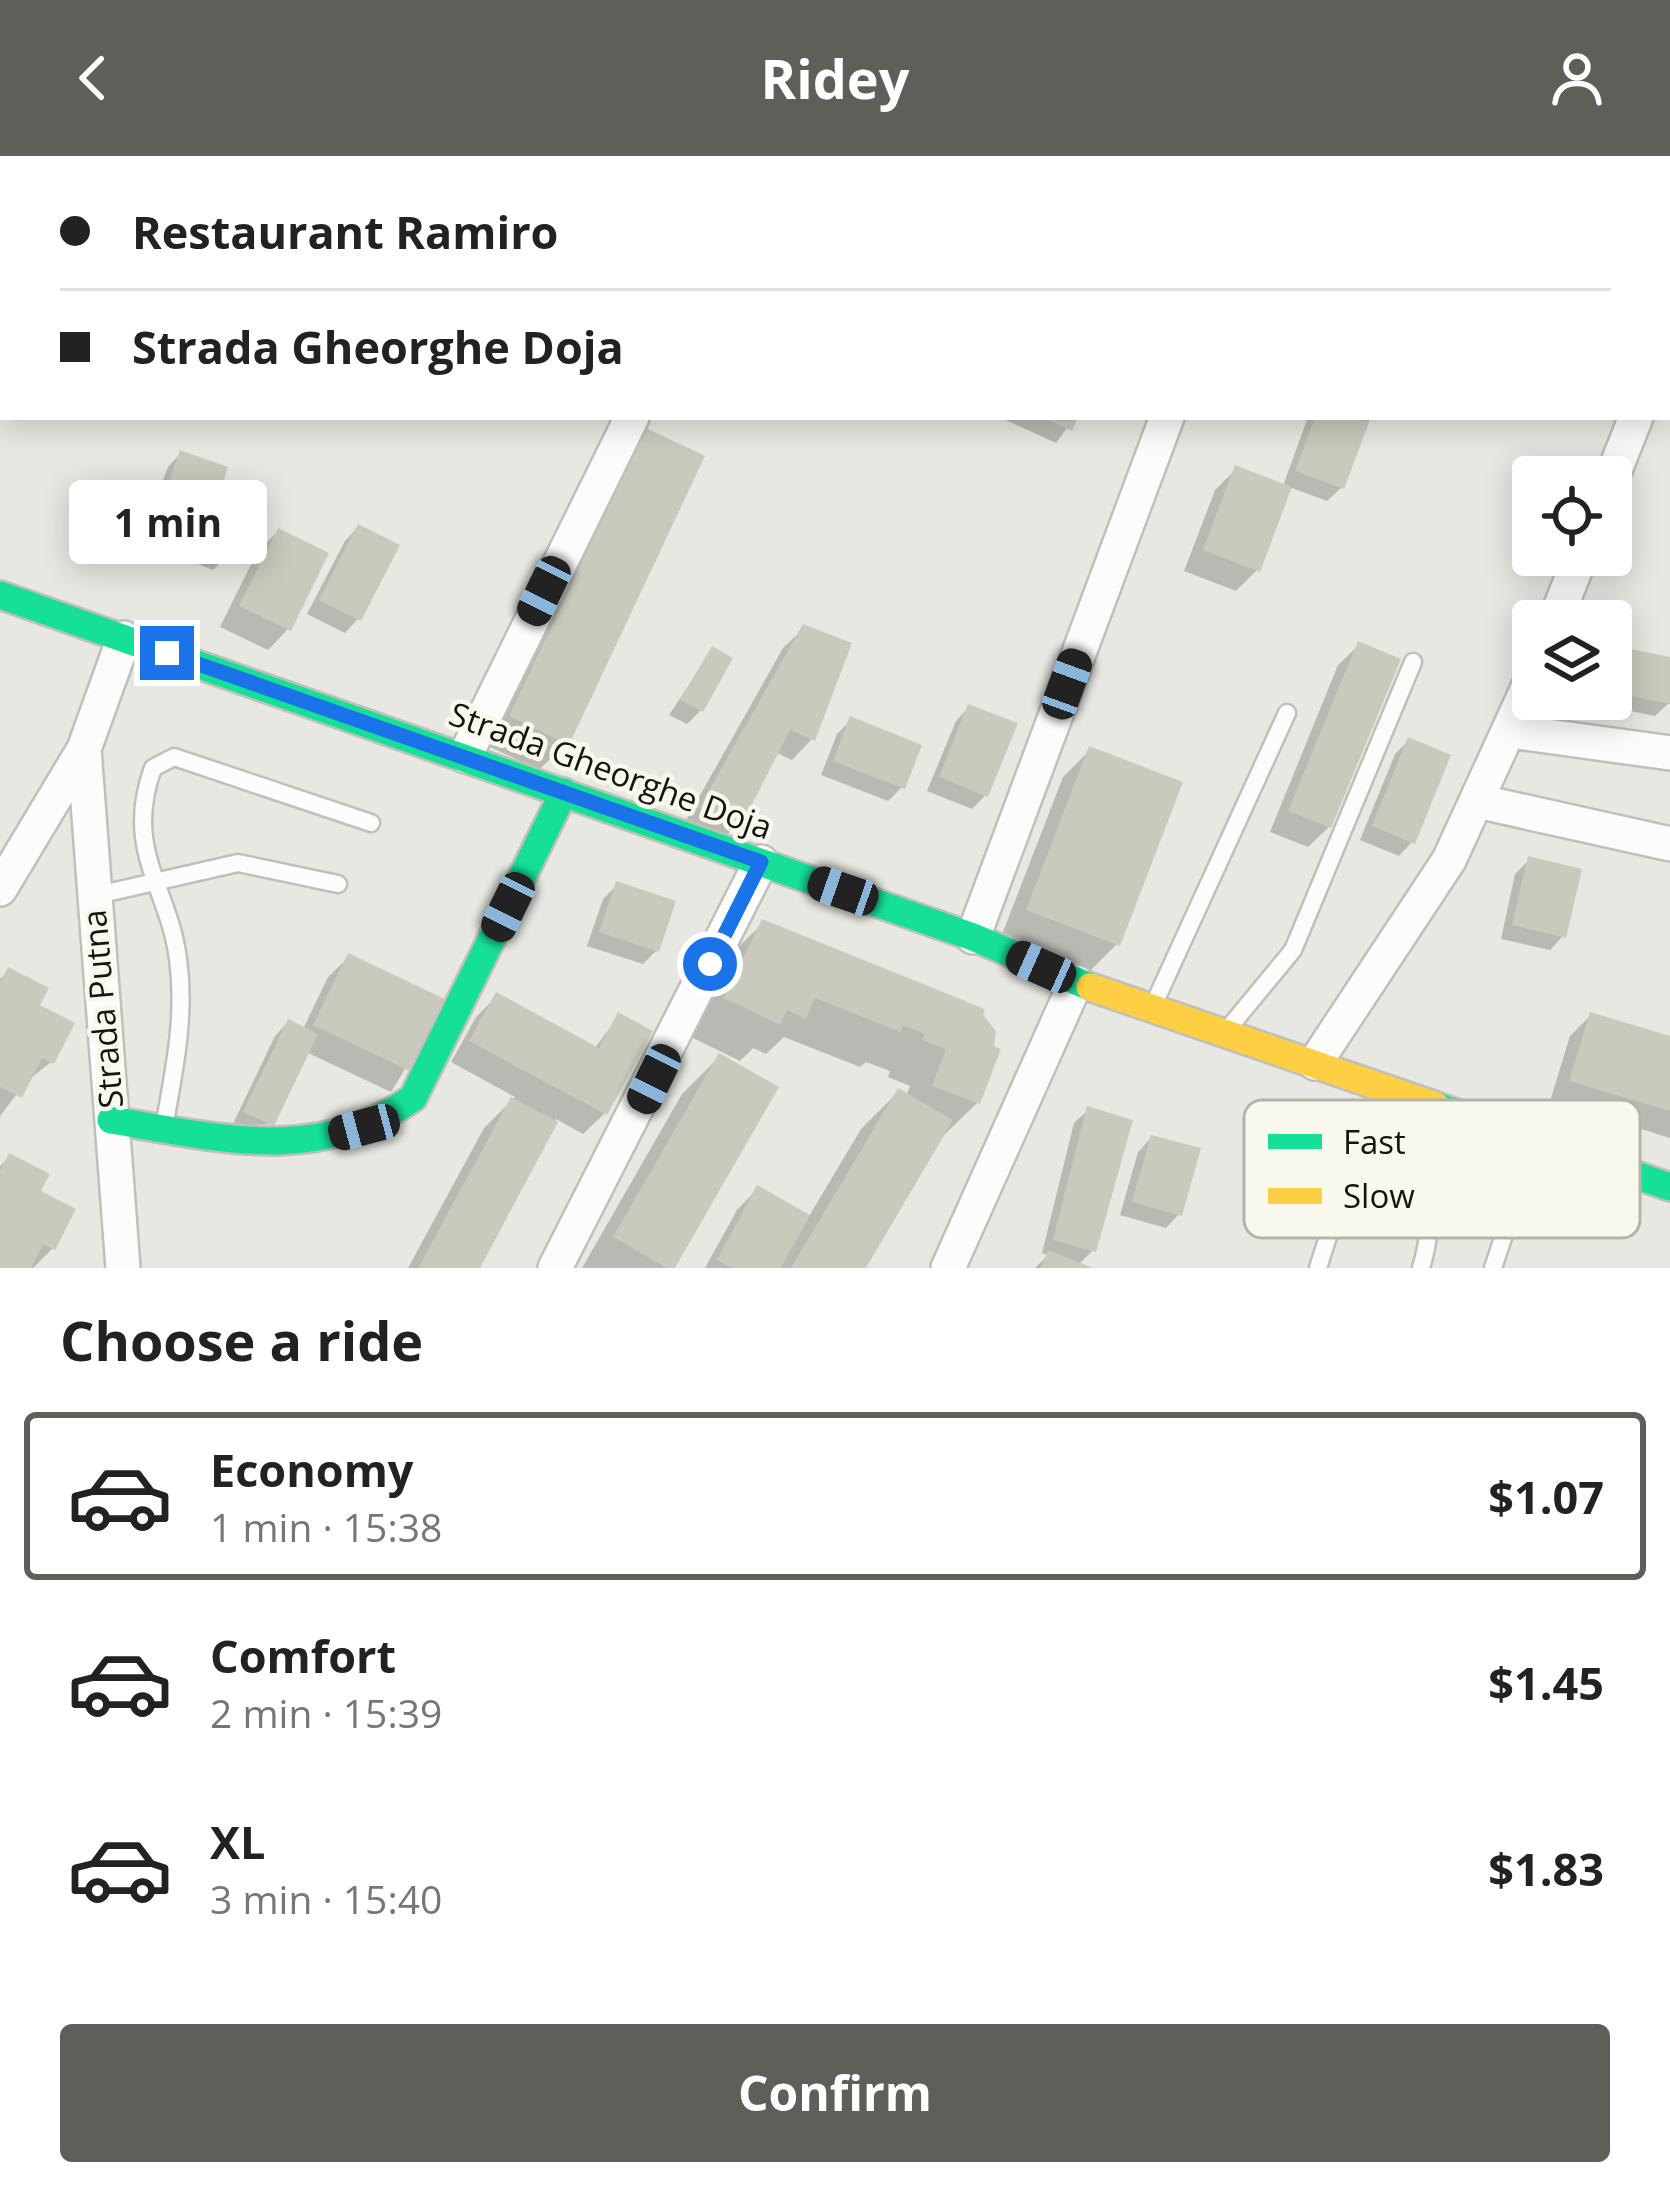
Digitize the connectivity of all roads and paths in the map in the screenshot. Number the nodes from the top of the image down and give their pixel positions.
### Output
1 (631, 420) edge
2 (1166, 420) edge
3 (1635, 420) edge
4 (1621, 456) edge
5 (0, 595) edge
6 (124, 638) junction
7 (1413, 662) dead end
8 (1287, 713) dead end
9 (1515, 720) edge
10 (1510, 731) junction
11 (84, 749) junction
12 (1670, 753) edge
13 (465, 756) junction
14 (564, 792) junction
15 (1477, 801) junction
16 (371, 823) dead end
17 (1670, 844) edge
18 (761, 862) junction
19 (150, 880) junction
20 (338, 884) dead end
21 (0, 889) edge
22 (92, 896) junction
23 (973, 937) junction
24 (1076, 982) junction
25 (1153, 1007) junction
26 (1227, 1030) junction
27 (1315, 1064) junction
28 (1417, 1100) edge
29 (111, 1120) junction
30 (164, 1128) junction
31 (1640, 1177) edge
32 (1670, 1187) edge
33 (1328, 1238) edge
34 (1430, 1238) edge
35 (1503, 1238) edge
36 (123, 1268) edge
37 (555, 1268) edge
38 (948, 1268) edge
39 (1318, 1268) edge
40 (1421, 1268) edge
41 (1493, 1268) edge

1 - 13 street
2 - 23 street
3 - 4 street
5 - 6 main road, Strada Gheorghe Doja
6 - 11 street, Strada Putna
6 - 13 main road, Strada Gheorghe Doja
7 - 26 lane
8 - 25 lane
9 - 10 street
10 - 12 street
10 - 15 street
11 - 21 street, Strada Putna
11 - 22 street, Strada Putna
13 - 14 main road, Strada Gheorghe Doja
14 - 18 main road, Strada Gheorghe Doja
14 - 30 main road
15 - 17 street
15 - 27 street
16 - 19 lane
18 - 23 main road, Strada Gheorghe Doja
18 - 37 street
19 - 20 lane
19 - 22 lane
19 - 30 lane
22 - 29 street, Strada Putna
23 - 24 main road, Strada Gheorghe Doja
24 - 25 main road, Strada Gheorghe Doja
24 - 38 street
25 - 26 main road, Strada Gheorghe Doja
26 - 27 main road, Strada Gheorghe Doja
27 - 28 main road, Strada Gheorghe Doja
29 - 30 main road
29 - 36 street, Strada Putna
31 - 32 main road, Strada Gheorghe Doja
33 - 39 lane
34 - 40 lane
35 - 41 lane

